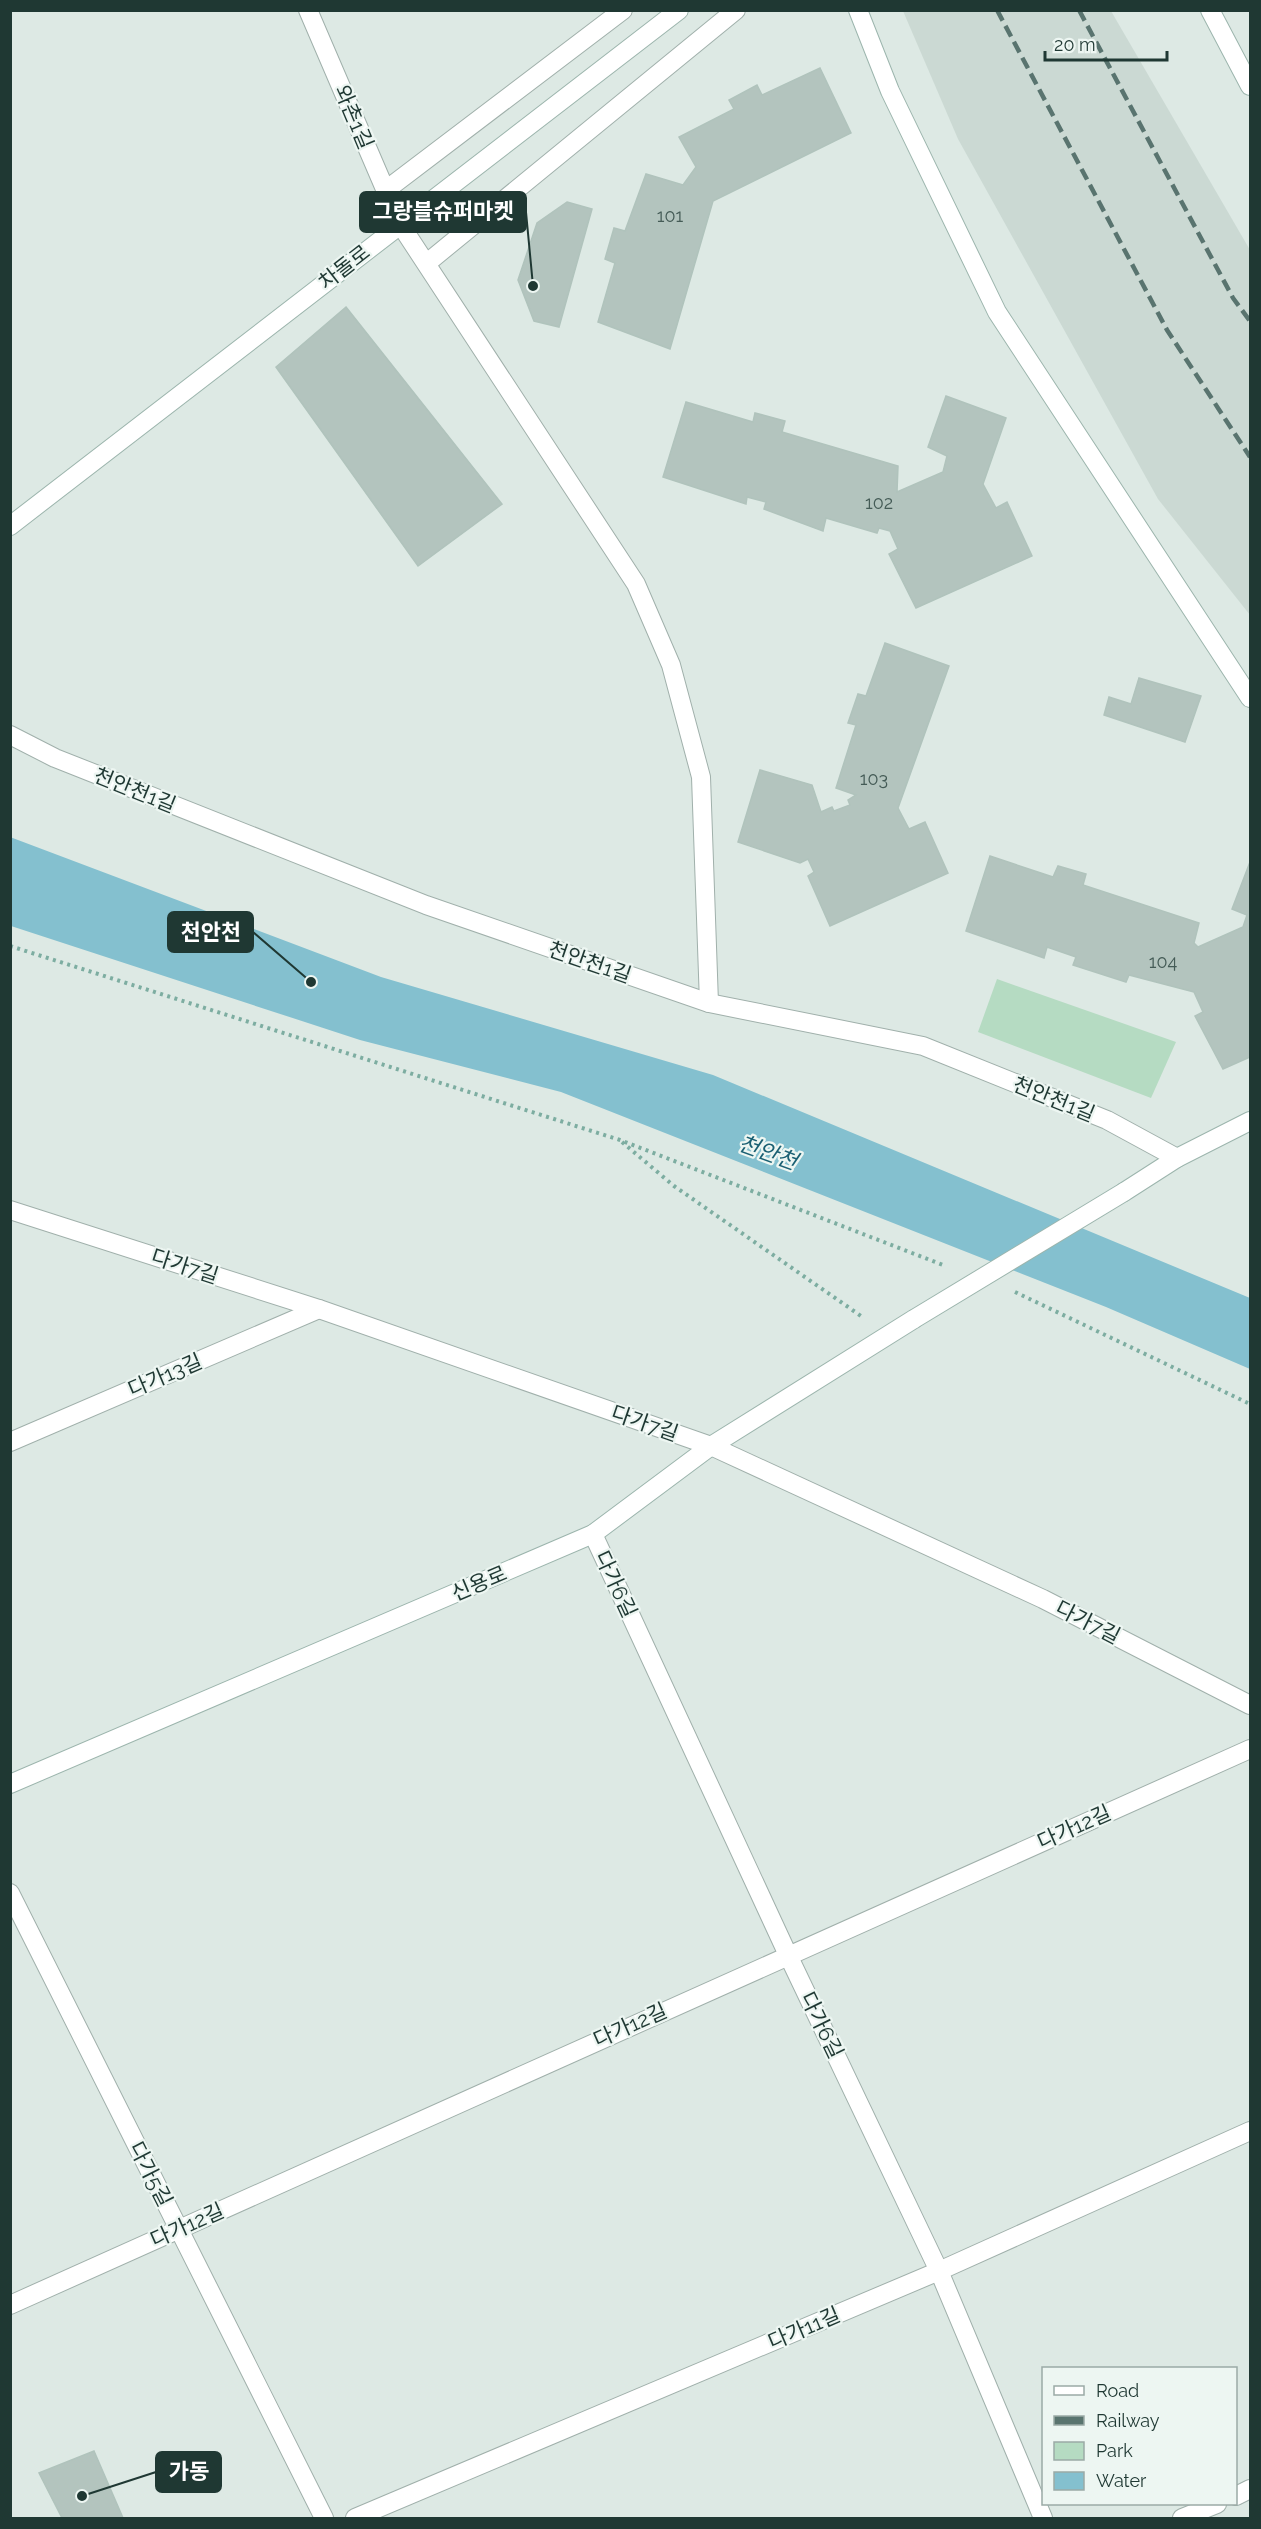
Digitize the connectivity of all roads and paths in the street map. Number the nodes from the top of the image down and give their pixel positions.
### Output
1 (308, 10) edge
2 (623, 10) edge
3 (679, 10) edge
4 (736, 10) edge
5 (858, 10) edge
6 (1210, 10) edge
7 (1251, 86) edge
8 (386, 190) junction
9 (400, 224) junction
10 (427, 263) junction
11 (10, 526) edge
12 (1251, 698) edge
13 (10, 735) edge
14 (10, 946) edge
15 (709, 1003) junction
16 (1251, 1121) edge
17 (620, 1140) junction
18 (1177, 1158) junction
19 (10, 1210) edge
20 (951, 1268) dead end
21 (1006, 1289) dead end
22 (319, 1309) junction
23 (889, 1335) junction
24 (1251, 1404) edge
25 (10, 1442) edge
26 (711, 1446) junction
27 (593, 1534) junction
28 (1251, 1705) edge
29 (1251, 1749) edge
30 (10, 1784) edge
31 (10, 1893) edge
32 (788, 1954) junction
33 (1251, 2131) edge
34 (178, 2228) junction
35 (939, 2271) junction
36 (10, 2305) edge
37 (1251, 2489) edge
38 (1237, 2496) edge
39 (1214, 2505) edge
40 (324, 2518) edge
41 (355, 2518) edge
42 (1043, 2518) edge
43 (1182, 2518) edge

1 - 8 street, 와촌1길
2 - 8 street
3 - 9 street, 차돌로
4 - 10 street
5 - 12 street
6 - 7 street
8 - 9 street, 와촌1길
9 - 10 street, 와촌1길
9 - 11 street, 차돌로
10 - 15 street, 와촌1길
13 - 15 street, 천안천1길
14 - 17 path
15 - 18 street, 천안천1길
16 - 18 street, 신용로
17 - 20 path
17 - 23 path
18 - 23 street, 신용로, bridge
19 - 22 street, 다가7길
21 - 24 path
22 - 25 street, 다가13길
22 - 26 street, 다가7길
23 - 26 street, 신용로
26 - 27 street, 신용로
26 - 28 street, 다가7길
27 - 30 street, 신용로
27 - 32 street, 다가6길
29 - 32 street, 다가12길
31 - 34 street, 다가5길
32 - 34 street, 다가12길
32 - 35 street, 다가6길
33 - 35 street, 다가11길
34 - 36 street, 다가12길
34 - 40 street, 다가5길
35 - 41 street, 다가11길
35 - 42 street, 다가6길
37 - 38 street
39 - 43 street

